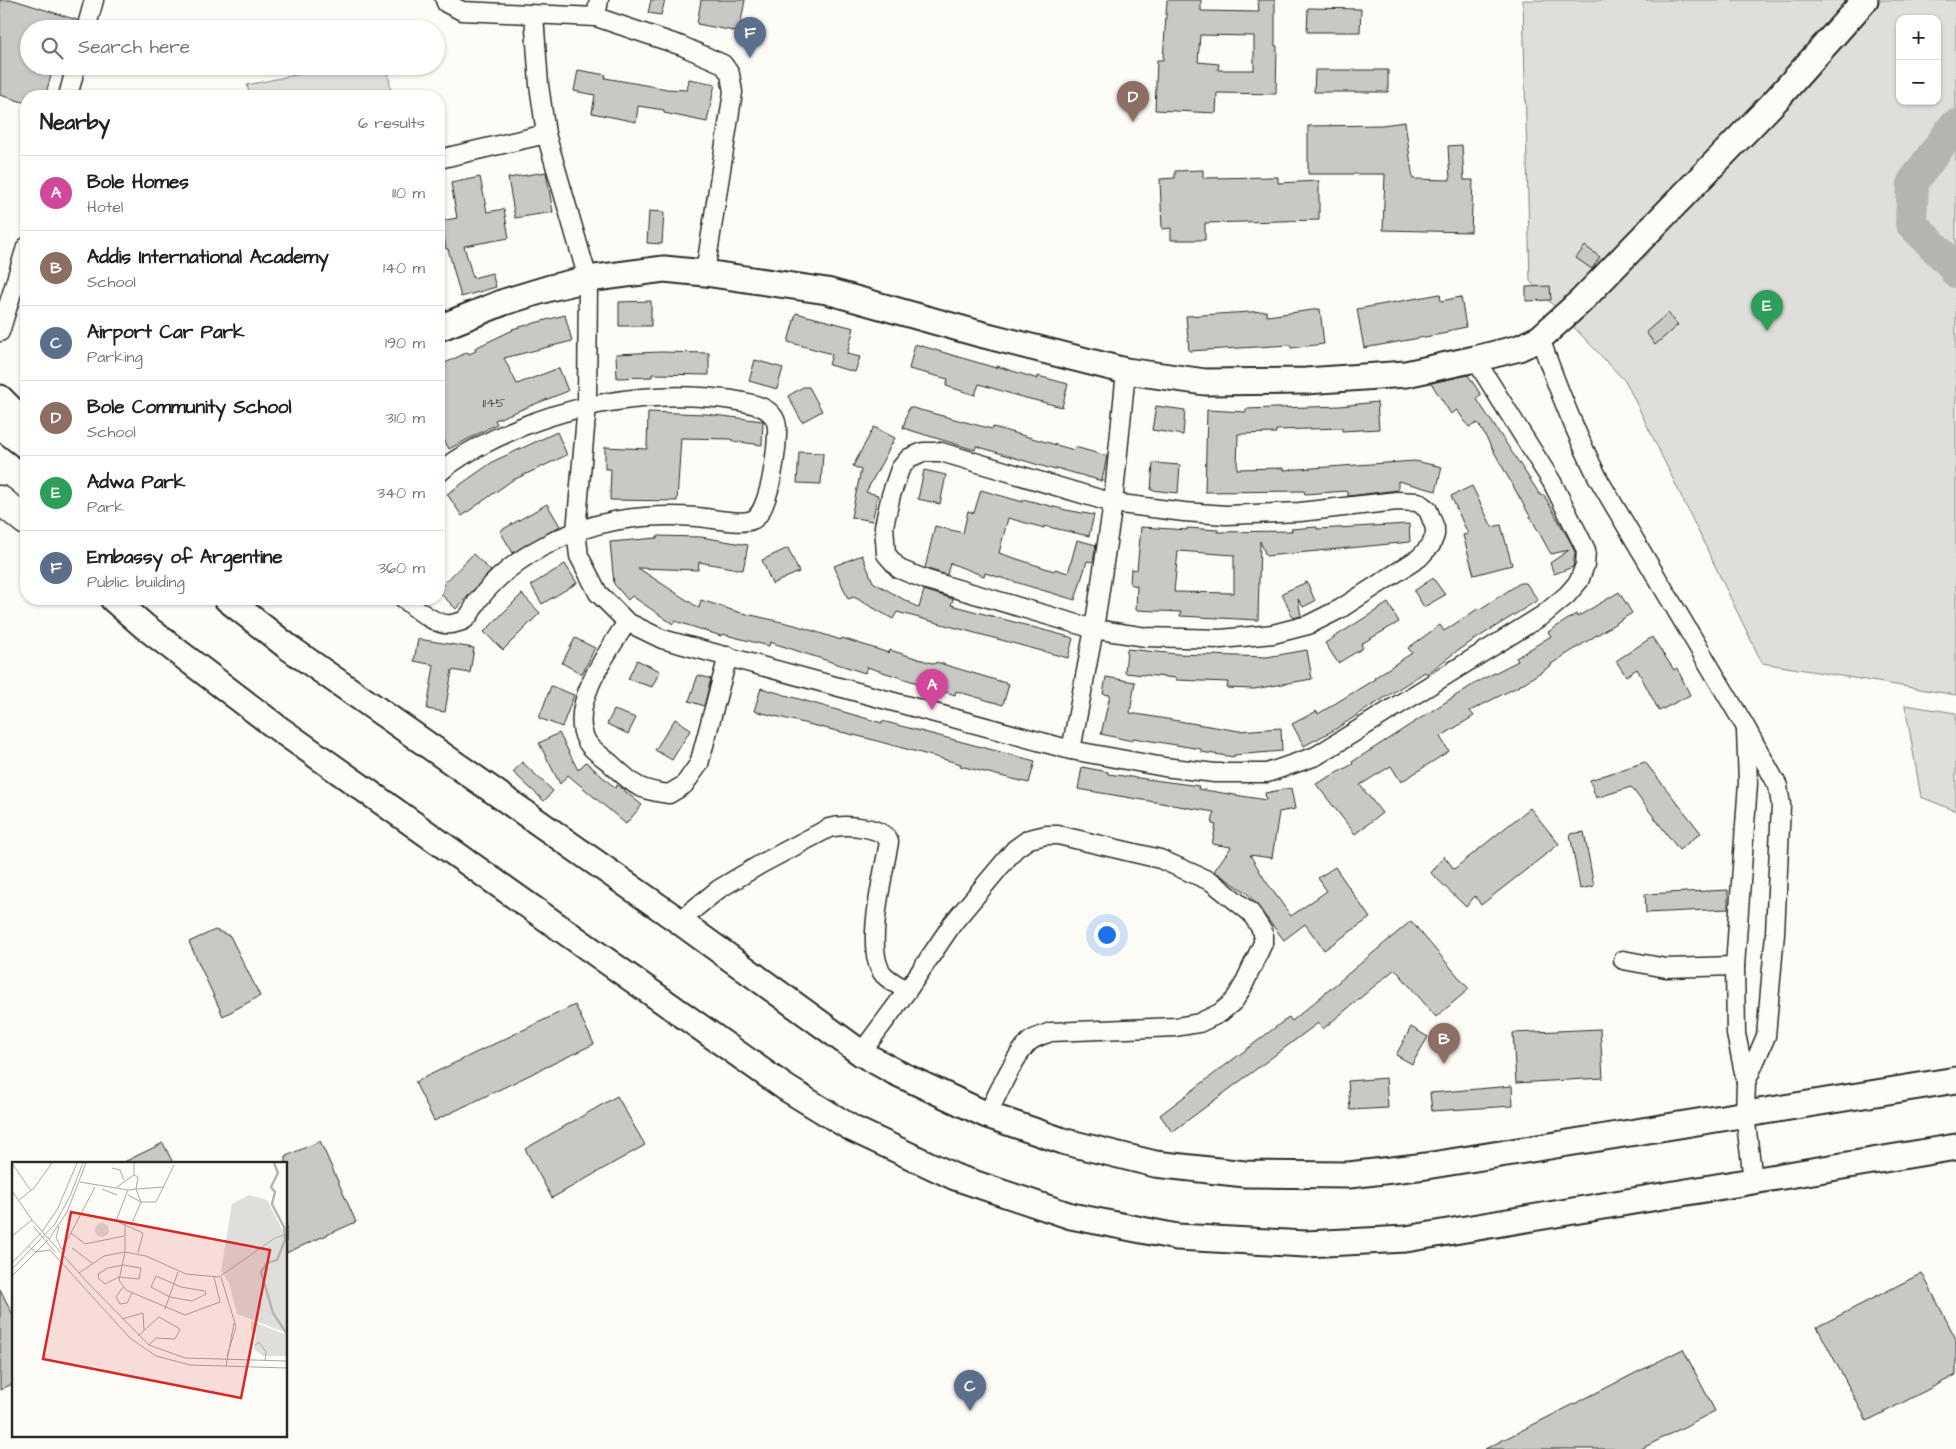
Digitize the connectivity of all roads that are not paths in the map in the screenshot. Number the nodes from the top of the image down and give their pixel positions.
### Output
1 (94, 0) edge
2 (445, 0) edge
3 (599, 0) edge
4 (1865, 0) edge
5 (534, 15) junction
6 (596, 17) junction
7 (88, 20) edge
8 (74, 75) edge
9 (70, 90) edge
10 (546, 134) junction
11 (445, 158) edge
12 (20, 267) edge
13 (705, 273) junction
14 (588, 279) junction
15 (445, 326) edge
16 (0, 332) edge
17 (1540, 338) junction
18 (1474, 359) junction
19 (1126, 371) junction
20 (0, 398) edge
21 (587, 405) junction
22 (20, 418) edge
23 (0, 426) edge
24 (20, 441) edge
25 (445, 467) edge
26 (0, 493) edge
27 (0, 500) edge
28 (1113, 503) junction
29 (20, 515) edge
30 (20, 516) edge
31 (576, 530) junction
32 (120, 605) edge
33 (235, 605) edge
34 (411, 605) edge
35 (627, 622) junction
36 (1094, 630) junction
37 (728, 656) junction
38 (1745, 726) junction
39 (1071, 750) junction
40 (679, 921) junction
41 (1623, 960) dead end
42 (1735, 966) junction
43 (907, 991) junction
44 (861, 1054) junction
45 (1956, 1080) edge
46 (1746, 1082) junction
47 (1745, 1114) junction
48 (987, 1115) junction
49 (1956, 1147) edge
50 (1753, 1180) junction

1 - 7 street
2 - 5 street
3 - 6 street
4 - 17 main road
5 - 6 street
5 - 10 street
6 - 13 street
8 - 9 street
10 - 11 street
10 - 14 street
12 - 16 street
13 - 14 main road
13 - 19 main road
14 - 15 main road
14 - 21 street
17 - 18 main road
17 - 38 street
18 - 19 main road
18 - 39 street
19 - 28 street
20 - 22 main road
21 - 25 street
21 - 31 street
21 - 31 street
23 - 24 main road
26 - 29 main road
27 - 30 main road
28 - 36 street
28 - 36 street
28 - 36 street
31 - 34 street
31 - 35 street
32 - 50 main road
33 - 40 main road
35 - 37 street
35 - 37 street
36 - 39 street
37 - 39 street
38 - 42 street
38 - 46 street
40 - 43 street
40 - 44 main road
41 - 42 street
42 - 46 street
43 - 44 street
43 - 48 street
44 - 48 main road
45 - 47 main road
46 - 47 street
47 - 48 main road
47 - 50 street
49 - 50 main road

